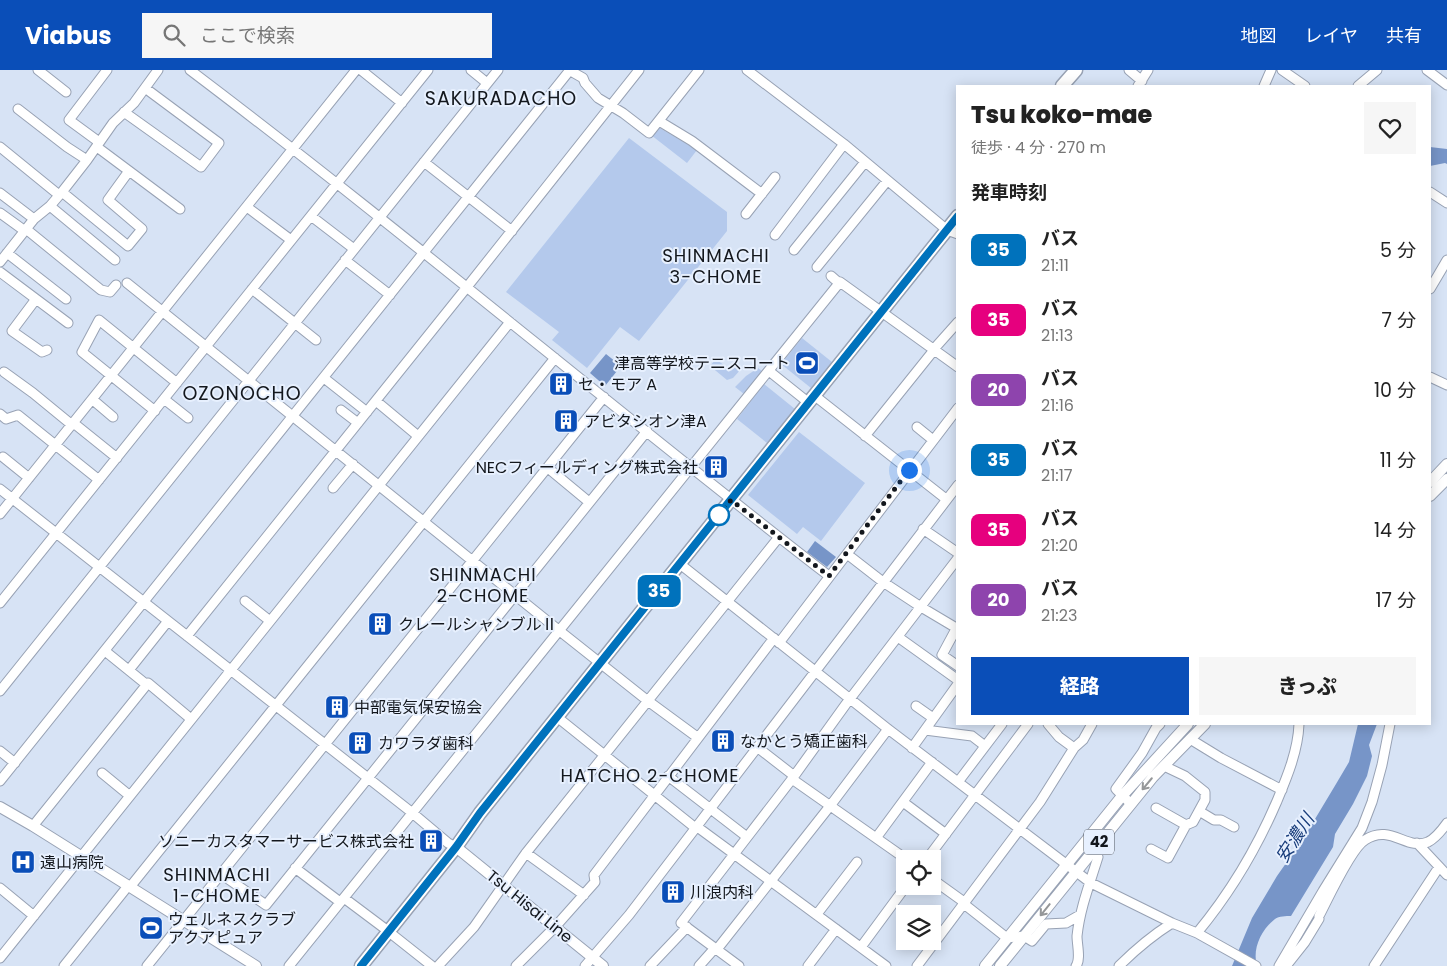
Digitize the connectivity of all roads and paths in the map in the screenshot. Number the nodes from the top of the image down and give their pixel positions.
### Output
1 (107, 70) edge
2 (158, 70) edge
3 (190, 70) edge
4 (356, 70) edge
5 (360, 70) edge
6 (428, 70) edge
7 (471, 70) edge
8 (498, 70) edge
9 (570, 70) edge
10 (639, 70) edge
11 (699, 70) edge
12 (747, 70) edge
13 (1076, 70) edge
14 (1129, 70) edge
15 (1148, 70) edge
16 (1271, 70) edge
17 (1282, 70) edge
18 (1377, 70) edge
19 (1427, 70) edge
20 (40, 71) edge
21 (487, 83) junction
22 (1140, 84) edge
23 (1063, 85) edge
24 (1264, 85) edge
25 (1304, 85) edge
26 (1359, 85) edge
27 (1447, 85) edge
28 (145, 88) junction
29 (66, 92) dead end
30 (402, 103) junction
31 (611, 105) junction
32 (18, 109) dead end
33 (124, 112) junction
34 (658, 121) junction
35 (844, 144) junction
36 (98, 145) junction
37 (0, 147) edge
38 (294, 148) junction
39 (88, 160) junction
40 (424, 162) junction
41 (865, 162) junction
42 (129, 171) junction
43 (775, 176) dead end
44 (887, 181) junction
45 (337, 184) junction
46 (0, 193) edge
47 (1431, 193) edge
48 (61, 194) junction
49 (762, 194) junction
50 (468, 197) junction
51 (1447, 203) edge
52 (50, 206) junction
53 (247, 206) junction
54 (180, 209) dead end
55 (0, 213) edge
56 (746, 214) dead end
57 (311, 216) junction
58 (380, 218) junction
59 (34, 219) junction
60 (25, 230) junction
61 (512, 231) junction
62 (952, 232) edge
63 (775, 235) dead end
64 (291, 240) junction
65 (354, 249) junction
66 (794, 250) dead end
67 (7, 253) junction
68 (424, 253) junction
69 (115, 260) dead end
70 (346, 260) junction
71 (1447, 260) edge
72 (0, 262) edge
73 (817, 267) dead end
74 (0, 272) edge
75 (831, 276) dead end
76 (126, 283) dead end
77 (839, 283) junction
78 (116, 285) dead end
79 (1431, 286) edge
80 (467, 287) junction
81 (252, 289) junction
82 (390, 295) junction
83 (66, 299) dead end
84 (36, 300) junction
85 (163, 312) junction
86 (882, 312) junction
87 (510, 322) junction
88 (68, 323) dead end
89 (295, 323) junction
90 (956, 324) edge
91 (316, 340) dead end
92 (206, 346) junction
93 (134, 348) junction
94 (47, 350) dead end
95 (933, 350) junction
96 (555, 358) junction
97 (956, 366) edge
98 (769, 371) junction
99 (4, 372) dead end
100 (112, 376) junction
101 (1431, 377) edge
102 (324, 378) junction
103 (249, 380) junction
104 (177, 383) junction
105 (1447, 385) edge
106 (604, 397) junction
107 (93, 400) junction
108 (164, 400) junction
109 (812, 400) junction
110 (376, 401) junction
111 (155, 410) junction
112 (342, 410) dead end
113 (956, 411) edge
114 (367, 412) junction
115 (0, 414) edge
116 (293, 416) junction
117 (113, 417) dead end
118 (188, 418) dead end
119 (358, 423) junction
120 (72, 425) junction
121 (917, 427) dead end
122 (647, 431) junction
123 (418, 436) junction
124 (865, 436) junction
125 (933, 440) junction
126 (55, 446) junction
127 (336, 450) junction
128 (3, 457) dead end
129 (117, 458) junction
130 (353, 464) junction
131 (1447, 464) edge
132 (691, 466) junction
133 (548, 468) junction
134 (909, 470) junction
135 (30, 478) junction
136 (1447, 479) edge
137 (99, 480) junction
138 (1431, 481) edge
139 (379, 484) junction
140 (334, 488) dead end
141 (956, 488) edge
142 (0, 489) edge
143 (1431, 495) edge
144 (12, 499) junction
145 (731, 500) junction
146 (946, 500) junction
147 (590, 502) junction
148 (0, 514) edge
149 (425, 521) junction
150 (923, 528) junction
151 (56, 533) junction
152 (779, 537) junction
153 (956, 552) edge
154 (847, 554) junction
155 (473, 560) junction
156 (956, 561) edge
157 (680, 564) junction
158 (100, 567) junction
159 (829, 576) junction
160 (883, 582) junction
161 (516, 594) junction
162 (245, 601) dead end
163 (144, 602) junction
164 (728, 602) junction
165 (0, 603) edge
166 (921, 607) junction
167 (168, 621) junction
168 (270, 621) junction
169 (956, 628) edge
170 (560, 629) junction
171 (956, 631) edge
172 (187, 636) junction
173 (898, 637) junction
174 (776, 640) junction
175 (105, 651) junction
176 (600, 663) junction
177 (956, 665) edge
178 (129, 670) junction
179 (231, 670) junction
180 (815, 671) junction
181 (956, 679) edge
182 (147, 685) junction
183 (956, 687) edge
184 (0, 691) edge
185 (850, 699) junction
186 (648, 701) junction
187 (276, 706) junction
188 (916, 706) dead end
189 (557, 717) junction
190 (933, 718) junction
191 (192, 719) junction
192 (1001, 725) edge
193 (1027, 725) edge
194 (1049, 725) edge
195 (1091, 725) edge
196 (1155, 725) edge
197 (1187, 725) edge
198 (1204, 725) edge
199 (1299, 725) edge
200 (1390, 725) edge
201 (888, 729) junction
202 (925, 730) junction
203 (697, 737) junction
204 (1190, 739) junction
205 (325, 744) junction
206 (985, 746) junction
207 (757, 747) junction
208 (912, 748) junction
209 (1074, 748) junction
210 (0, 751) edge
211 (604, 755) junction
212 (932, 762) junction
213 (15, 763) junction
214 (1164, 766) junction
215 (102, 773) dead end
216 (668, 776) junction
217 (792, 777) junction
218 (368, 778) junction
219 (0, 781) edge
220 (958, 782) junction
221 (1282, 790) junction
222 (654, 794) junction
223 (974, 795) junction
224 (130, 796) junction
225 (1122, 796) junction
226 (903, 802) junction
227 (1130, 804) junction
228 (830, 806) junction
229 (0, 807) edge
230 (710, 808) junction
231 (1156, 808) dead end
232 (1199, 811) junction
233 (412, 813) junction
234 (1186, 824) junction
235 (1447, 824) edge
236 (34, 826) junction
237 (696, 826) junction
238 (1234, 827) dead end
239 (1020, 829) junction
240 (946, 834) junction
241 (747, 837) junction
242 (876, 838) junction
243 (1417, 844) junction
244 (456, 847) junction
245 (1151, 848) dead end
246 (934, 850) edge
247 (896, 852) edge
248 (526, 853) junction
249 (735, 853) junction
250 (81, 857) junction
251 (1098, 857) dead end
252 (857, 862) dead end
253 (1066, 865) junction
254 (1439, 867) junction
255 (295, 868) junction
256 (1075, 872) junction
257 (222, 874) junction
258 (1447, 875) edge
259 (771, 880) junction
260 (1090, 882) junction
261 (504, 885) junction
262 (129, 886) junction
263 (941, 886) edge
264 (0, 888) edge
265 (584, 895) junction
266 (899, 895) edge
267 (342, 900) junction
268 (964, 903) junction
269 (817, 914) junction
270 (1080, 914) junction
271 (34, 916) junction
272 (183, 921) junction
273 (1172, 923) junction
274 (555, 927) junction
275 (687, 927) junction
276 (836, 929) junction
277 (388, 932) junction
278 (1199, 934) junction
279 (1024, 936) junction
280 (1007, 938) junction
281 (861, 947) junction
282 (715, 948) junction
283 (0, 958) edge
284 (593, 958) junction
285 (64, 966) edge
286 (147, 966) edge
287 (256, 966) edge
288 (289, 966) edge
289 (361, 966) edge
290 (432, 966) edge
291 (438, 966) edge
292 (516, 966) edge
293 (585, 966) edge
294 (603, 966) edge
295 (650, 966) edge
296 (699, 966) edge
297 (739, 966) edge
298 (808, 966) edge
299 (886, 966) edge
300 (917, 966) edge
301 (985, 966) edge
302 (1000, 966) edge
303 (1076, 966) edge
304 (1119, 966) edge
305 (1256, 966) edge
306 (1278, 966) edge
307 (1286, 966) edge
308 (1374, 966) edge

1 - 36 street
2 - 28 street
3 - 38 street
4 - 38 street
5 - 30 street
6 - 30 street
7 - 21 street
8 - 21 street
9 - 31 street
9 - 50 street
10 - 31 street
11 - 34 street
12 - 35 street
13 - 23 highway
14 - 22 street
15 - 22 street
16 - 24 street
17 - 25 street
18 - 26 street
19 - 27 street
20 - 29 street
21 - 40 street
28 - 33 street
28 - 33 street
30 - 45 street
31 - 34 street
31 - 61 street
32 - 39 street
33 - 36 street
34 - 49 street
35 - 41 street
35 - 63 street
36 - 39 street
36 - 42 street
37 - 48 street
38 - 45 street
38 - 53 street
39 - 48 street
40 - 50 street
40 - 58 street
41 - 44 street
41 - 66 street
42 - 48 street
42 - 54 street
43 - 49 street
44 - 62 street
44 - 73 street
45 - 57 street
45 - 58 street
46 - 59 street
47 - 51 street
48 - 52 street
49 - 56 street
50 - 61 street
50 - 68 street
52 - 59 street
52 - 69 street
53 - 64 street
53 - 85 street
55 - 60 street
57 - 64 street
57 - 65 street
58 - 65 street
58 - 68 street
59 - 60 street
60 - 67 street
60 - 78 street
61 - 80 street
62 - 86 highway
64 - 81 street
65 - 70 street
67 - 72 street
67 - 83 street
68 - 80 street
68 - 82 street
70 - 82 street
70 - 89 street
71 - 79 street
74 - 84 street
75 - 77 street
76 - 85 street
77 - 86 street
77 - 98 street
80 - 87 street
80 - 110 street
81 - 89 street
81 - 92 street
82 - 102 street
84 - 88 street
84 - 94 street
85 - 92 street
85 - 93 street
86 - 95 street
86 - 109 highway
87 - 96 street
87 - 123 street
89 - 91 street
89 - 103 street
90 - 95 street
92 - 103 street
92 - 104 street
93 - 100 street
93 - 100 street
93 - 104 street
95 - 97 street
95 - 124 street
96 - 106 street
96 - 149 street
98 - 109 street
98 - 132 street
99 - 120 street
100 - 107 street
100 - 111 street
101 - 105 street
102 - 114 street
102 - 116 street
103 - 116 street
103 - 158 street
104 - 108 street
106 - 122 street
106 - 133 street
107 - 117 street
107 - 120 street
108 - 111 street
108 - 118 street
109 - 124 street
109 - 145 highway
110 - 114 street
110 - 123 street
111 - 129 street
112 - 119 street
113 - 125 street
114 - 119 street
115 - 126 street
116 - 127 street
116 - 163 street
119 - 127 street
120 - 126 street
120 - 129 street
121 - 125 street
122 - 132 street
122 - 147 street
123 - 139 street
124 - 134 street
125 - 134 street
126 - 135 street
126 - 137 street
127 - 130 street
127 - 172 street
128 - 135 street
129 - 137 street
130 - 139 street
130 - 140 street
131 - 138 main road
132 - 145 street
132 - 170 street
133 - 147 street
133 - 155 street
134 - 146 street
134 - 154 street
135 - 144 street
136 - 143 main road
137 - 151 street
139 - 149 street
139 - 168 street
141 - 146 street
142 - 144 street
144 - 148 street
144 - 151 street
145 - 152 street
145 - 157 highway
146 - 150 street
147 - 161 street
149 - 155 street
149 - 187 street
150 - 153 street
150 - 160 street
151 - 158 street
151 - 165 street
152 - 159 street
152 - 164 street
154 - 159 street
154 - 160 street
155 - 161 street
155 - 205 street
156 - 166 street
157 - 164 street
157 - 176 highway
158 - 163 street
158 - 184 street
159 - 174 street
160 - 166 street
160 - 180 street
161 - 170 street
161 - 218 street
162 - 168 street
163 - 167 street
163 - 175 street
164 - 174 street
164 - 186 street
166 - 169 street
166 - 173 street
167 - 172 street
167 - 178 street
168 - 179 street
170 - 176 street
170 - 233 street
171 - 177 street
172 - 179 street
173 - 181 street
173 - 185 street
174 - 180 street
174 - 203 street
175 - 178 street
175 - 213 street
176 - 186 street
176 - 189 highway
178 - 182 street
179 - 187 street
179 - 191 street
180 - 185 street
180 - 207 street
182 - 191 street
182 - 236 street
183 - 190 street
185 - 201 street
185 - 217 street
186 - 203 street
186 - 211 street
187 - 205 street
187 - 262 street
188 - 190 street
189 - 211 street
189 - 244 highway
190 - 202 street
191 - 224 street
192 - 206 street
193 - 223 street
194 - 209 street
195 - 209 street
196 - 225 street
197 - 225 main road, 42
198 - 204 main road, 42
199 - 221 street
200 - 306 street
201 - 208 street
201 - 228 street
202 - 206 street
202 - 208 street
203 - 216 street
204 - 214 main road, 42
204 - 221 street
205 - 218 street
205 - 257 street
206 - 220 street
207 - 217 street
207 - 230 street
208 - 212 street
209 - 239 street
210 - 213 street
211 - 222 street
211 - 248 street
212 - 220 street
212 - 226 street
213 - 219 street
214 -> 227 main road, 42
214 - 232 street
215 - 224 street
216 - 222 street
216 - 230 street
217 - 228 street
217 - 241 street
218 - 233 street
218 - 255 street
220 - 223 street
221 - 278 street
222 - 237 street
222 - 265 street
223 - 239 street
223 - 240 street
224 - 250 street
225 - 227 street
225 - 253 main road, 42
226 - 240 street
226 - 242 street
227 - 256 main road, 42
228 - 242 street
228 - 259 street
229 - 236 main road
230 - 237 street
230 - 241 street
231 - 234 street
232 - 234 street
232 - 238 street
233 - 244 street
233 - 267 street
234 - 245 street
235 - 243 street
236 - 250 main road
237 - 249 street
237 - 284 street
239 - 253 street
239 - 268 street
240 - 246 street
241 - 249 street
242 - 247 street
243 - 254 street
243 - 307 street
244 - 261 main road, Tsu Hisai Line
244 - 277 highway
248 - 261 street
248 - 265 street
249 - 259 street
249 - 275 street
250 - 262 main road
250 - 271 street
251 - 260 street
252 - 269 street
253 - 256 street
253 - 280 main road, 42
254 - 258 street
254 - 308 street
255 - 257 street
255 - 267 street
256 - 260 street
256 -> 279 main road, 42
257 - 272 street
259 - 269 street
259 - 282 street
260 - 270 street
260 - 273 street
261 - 274 main road, Tsu Hisai Line
261 - 291 street
262 - 272 main road
262 - 285 street
263 - 268 street
264 - 271 street
265 - 274 street
266 - 281 street
267 - 277 street
267 - 288 street
268 - 280 street
268 - 300 street
269 - 276 street
270 - 279 street
270 - 303 street
271 - 283 street
272 - 286 street
272 - 287 main road
273 - 278 street
273 - 304 street
274 - 284 main road, Tsu Hisai Line
274 - 292 street
275 - 282 street
275 - 295 street
276 - 281 street
276 - 298 street
277 - 289 highway
277 - 290 street
278 - 305 street
279 - 280 street
279 - 302 main road, 42
280 - 301 main road, 42
281 - 299 street
282 - 296 street
282 - 297 street
284 - 293 street
284 - 294 main road, Tsu Hisai Line

